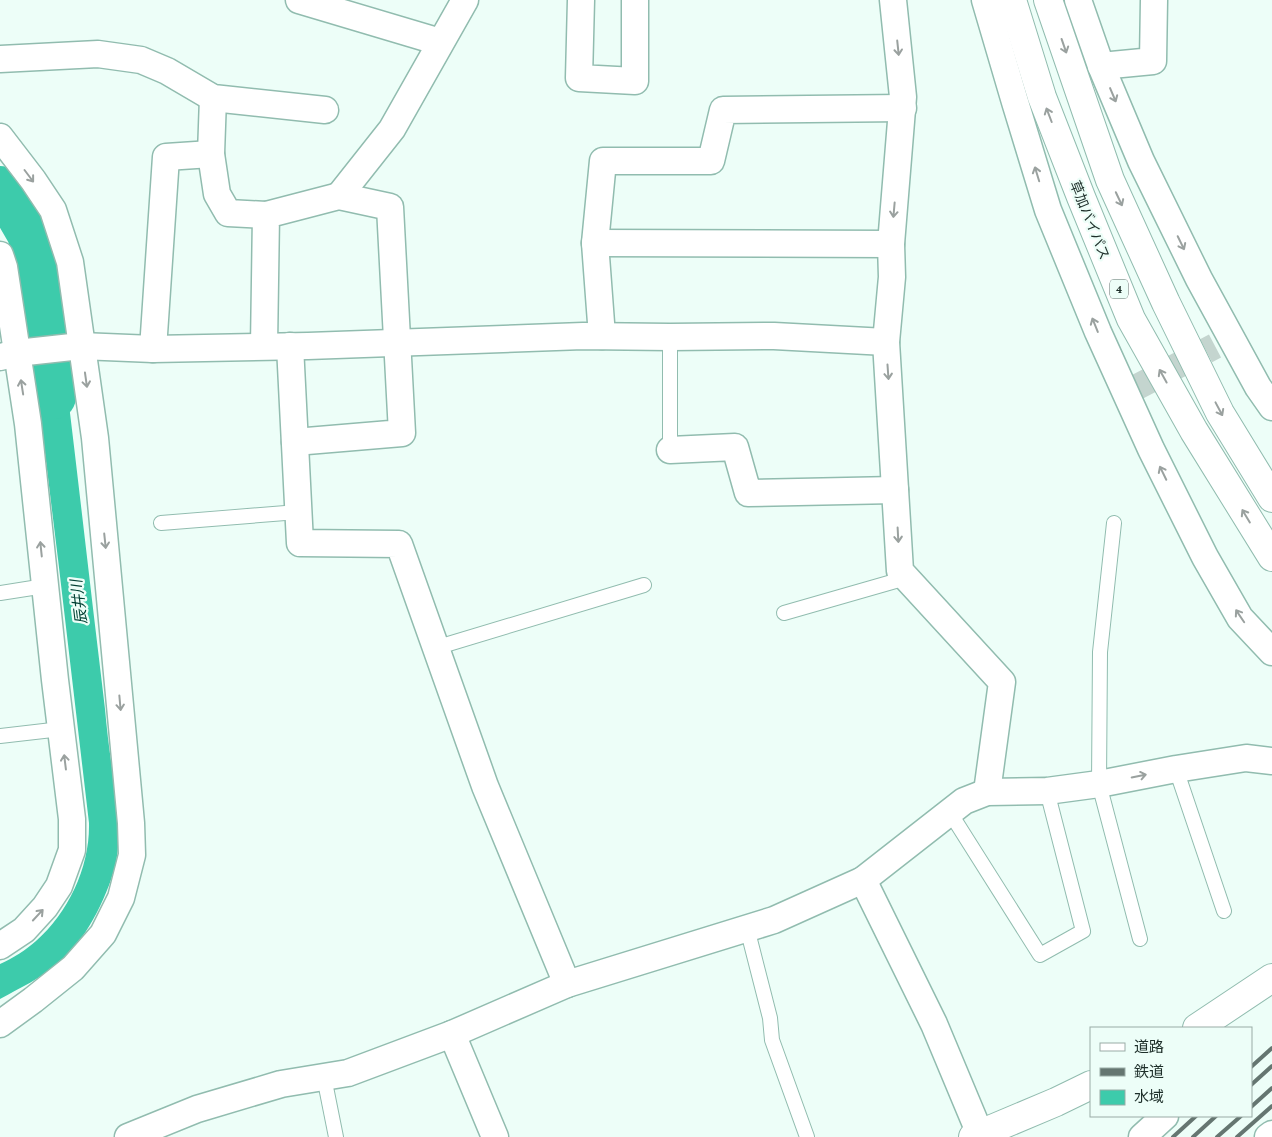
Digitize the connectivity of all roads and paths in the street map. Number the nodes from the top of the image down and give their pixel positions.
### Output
1 (299, 0) edge
2 (465, 0) edge
3 (581, 0) edge
4 (635, 0) edge
5 (893, 0) edge
6 (985, 0) edge
7 (1012, 0) edge
8 (1048, 0) edge
9 (1078, 0) edge
10 (1154, 0) edge
11 (440, 42) junction
12 (0, 59) edge
13 (1101, 66) junction
14 (213, 98) junction
15 (903, 108) junction
16 (325, 110) dead end
17 (0, 137) edge
18 (211, 154) junction
19 (339, 196) junction
20 (266, 215) junction
21 (595, 243) junction
22 (891, 244) junction
23 (0, 255) edge
24 (602, 336) junction
25 (670, 337) junction
26 (398, 342) junction
27 (886, 342) junction
28 (76, 346) junction
29 (264, 346) junction
30 (290, 346) junction
31 (153, 349) junction
32 (14, 354) edge
33 (1272, 408) edge
34 (295, 442) junction
35 (670, 450) joint
36 (895, 490) junction
37 (1272, 498) edge
38 (298, 512) junction
39 (161, 523) dead end
40 (1114, 523) dead end
41 (1272, 557) edge
42 (906, 578) junction
43 (644, 585) dead end
44 (45, 586) junction
45 (0, 593) edge
46 (784, 613) dead end
47 (435, 648) junction
48 (1272, 652) edge
49 (61, 729) junction
50 (0, 736) edge
51 (1272, 762) edge
52 (1176, 769) junction
53 (1099, 784) junction
54 (1047, 791) junction
55 (987, 792) junction
56 (950, 811) junction
57 (863, 880) junction
58 (1224, 911) dead end
59 (747, 928) junction
60 (1140, 939) dead end
61 (0, 946) edge
62 (1272, 978) edge
63 (567, 984) junction
64 (0, 1024) edge
65 (1198, 1027) edge
66 (452, 1034) junction
67 (324, 1077) junction
68 (1090, 1085) edge
69 (1164, 1117) edge
70 (1272, 1134) edge
71 (977, 1136) edge
72 (128, 1137) edge
73 (336, 1137) edge
74 (495, 1137) edge
75 (807, 1137) edge
76 (1142, 1137) edge
77 (1268, 1137) edge

1 - 11 street
2 - 11 street
3 - 4 street
5 -> 15 street
48 -> 6 street
41 -> 7 main road, 草加バイパス / 4
8 -> 37 main road
9 - 13 street
10 - 13 street
11 - 19 street
12 - 14 street
13 -> 33 street
14 - 16 street
14 - 18 street
15 - 21 street
15 -> 22 street
17 -> 28 street
18 - 20 street
18 - 31 street
19 - 20 street
19 - 26 street
20 - 29 street
21 - 22 street
21 - 24 street
22 - 27 street
23 - 32 street
24 - 25 street
24 - 26 street
25 - 27 street
25 - 35 lane
26 - 30 street
26 - 34 street
27 -> 36 street
28 - 31 street
28 - 32 street
28 -> 64 street
29 - 30 street
29 - 31 street
30 - 34 street
44 -> 32 street
34 - 38 street
35 - 36 street
36 -> 42 street
38 - 39 lane
38 - 47 street
40 - 53 lane
42 - 46 lane
42 - 55 street
43 - 47 lane
44 - 45 lane
44 - 49 street
47 - 63 street
49 - 50 lane
61 -> 49 street
51 - 52 street
53 -> 52 street
52 - 58 lane
53 - 54 street
53 - 60 lane
54 - 55 street
54 - 56 lane
55 - 56 street
56 - 57 street
57 - 59 street
57 - 71 street
59 - 63 street
59 - 75 lane
62 - 65 main road
63 - 66 street
66 - 67 street
66 - 74 street
67 - 72 street
67 - 73 lane
68 - 71 main road
69 - 76 street
70 - 77 street

